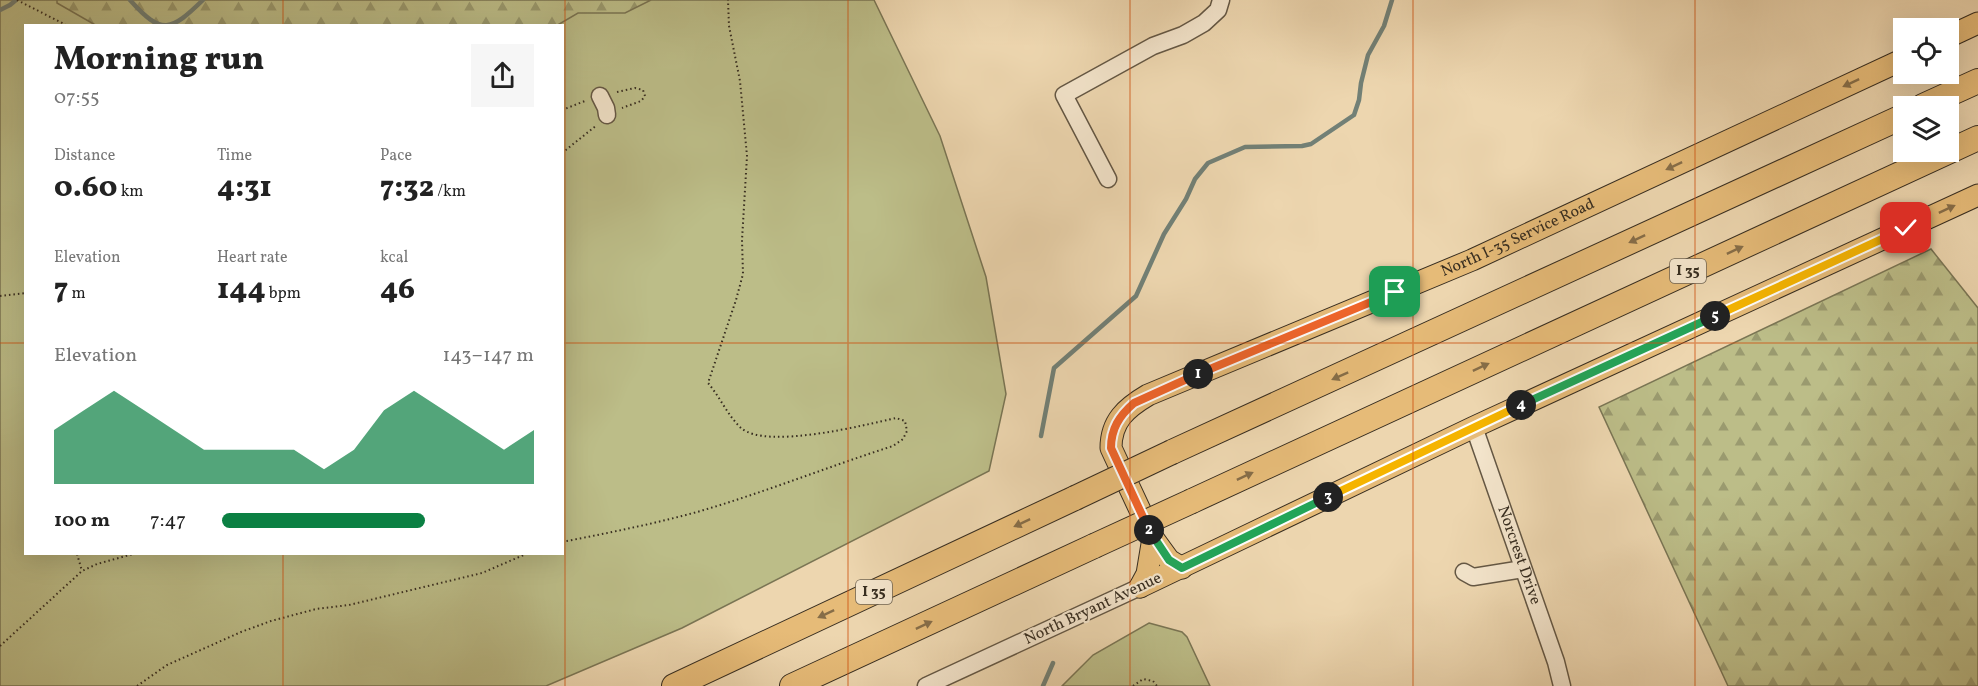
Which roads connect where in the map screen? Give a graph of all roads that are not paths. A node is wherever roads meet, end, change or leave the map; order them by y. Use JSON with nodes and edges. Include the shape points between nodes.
{"nodes":[{"id":1,"x":1221,"y":0,"type":"edge"},
{"id":2,"x":1978,"y":23,"type":"edge"},
{"id":3,"x":1959,"y":32,"type":"edge"},
{"id":4,"x":1893,"y":64,"type":"edge"},
{"id":5,"x":1978,"y":81,"type":"edge"},
{"id":6,"x":600,"y":96,"type":"dead end"},
{"id":7,"x":1945,"y":96,"type":"edge"},
{"id":8,"x":607,"y":115,"type":"dead end"},
{"id":9,"x":1893,"y":121,"type":"edge"},
{"id":10,"x":1978,"y":138,"type":"edge"},
{"id":11,"x":1108,"y":179,"type":"dead end"},
{"id":12,"x":1978,"y":195,"type":"edge"},
{"id":13,"x":1474,"y":427,"type":"junction"},
{"id":14,"x":1153,"y":538,"type":"junction"},
{"id":15,"x":1182,"y":568,"type":"junction"},
{"id":16,"x":1523,"y":569,"type":"junction"},
{"id":17,"x":1464,"y":572,"type":"dead end"},
{"id":18,"x":1140,"y":587,"type":"junction"},
{"id":19,"x":674,"y":686,"type":"edge"},
{"id":20,"x":792,"y":686,"type":"edge"},
{"id":21,"x":926,"y":686,"type":"edge"},
{"id":22,"x":1562,"y":686,"type":"edge"}],
"edges":[{"from":1,"to":11,"type":"street","via":[[1218,10],[1204,23],[1064,95]]},
{"from":2,"to":3,"type":"main road"},
{"from":4,"to":14,"type":"main road","name":"North I-35 Service Road","one_way":true,"via":[[1472,260],[1134,403],[1115,426],[1111,448]]},
{"from":5,"to":7,"type":"highway"},
{"from":6,"to":8,"type":"street"},
{"from":9,"to":19,"type":"highway","number":"I 35","one_way":true,"bridge":true},
{"from":20,"to":10,"type":"highway","number":"I 35","one_way":true,"bridge":true},
{"from":13,"to":12,"type":"main road","name":"North Bryant Avenue","one_way":true},
{"from":13,"to":15,"type":"main road","name":"North Bryant Avenue"},
{"from":13,"to":16,"type":"street","name":"Norcrest Drive"},
{"from":14,"to":15,"type":"main road","name":"North I-35 Service Road","via":[[1169,560]]},
{"from":14,"to":18,"type":"main road","via":[[1147,574]]},
{"from":15,"to":18,"type":"main road","name":"North Bryant Avenue"},
{"from":16,"to":17,"type":"street","via":[[1473,577]]},
{"from":16,"to":22,"type":"street","name":"Norcrest Drive"},
{"from":18,"to":21,"type":"street","name":"North Bryant Avenue"}]}
